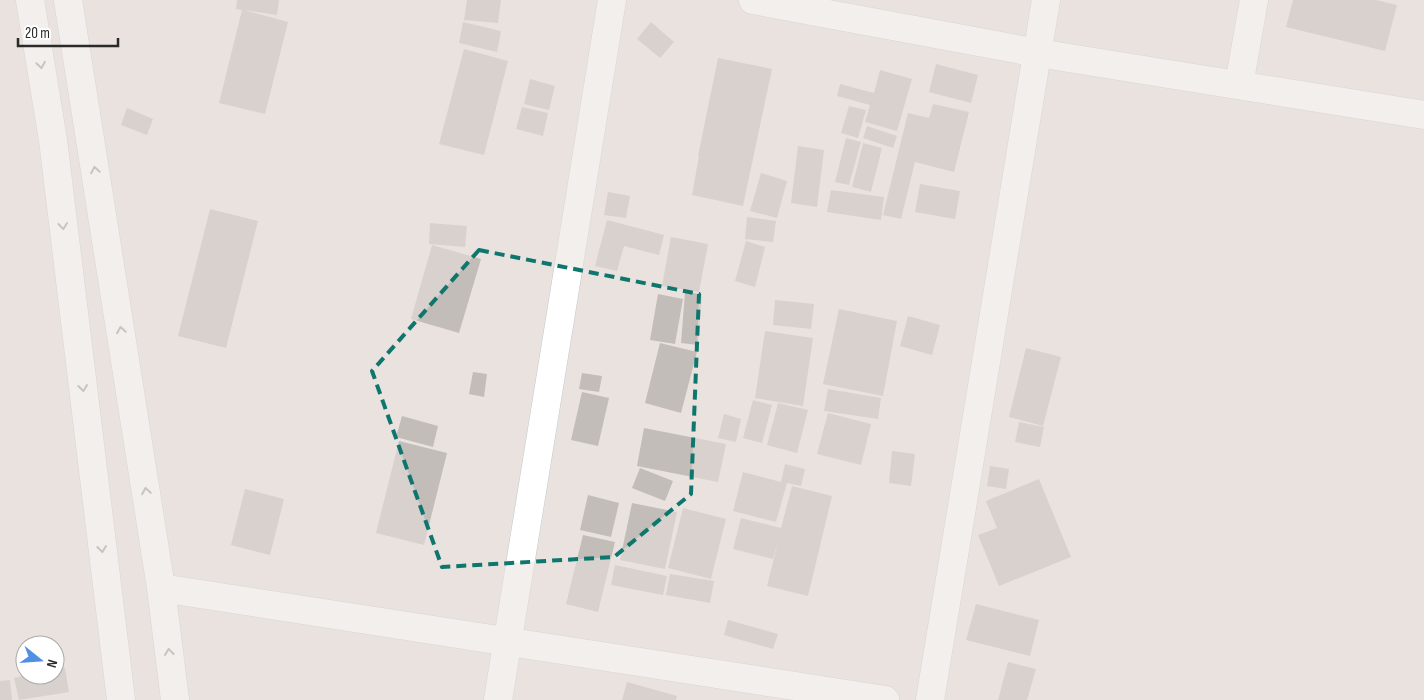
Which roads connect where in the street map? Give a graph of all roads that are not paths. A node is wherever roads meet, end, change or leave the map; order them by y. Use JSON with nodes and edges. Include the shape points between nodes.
{"nodes":[{"id":1,"x":30,"y":0,"type":"edge"},
{"id":2,"x":68,"y":0,"type":"edge"},
{"id":3,"x":612,"y":0,"type":"edge"},
{"id":4,"x":753,"y":0,"type":"edge"},
{"id":5,"x":1046,"y":0,"type":"edge"},
{"id":6,"x":1254,"y":0,"type":"edge"},
{"id":7,"x":1038,"y":53,"type":"junction"},
{"id":8,"x":1239,"y":85,"type":"junction"},
{"id":9,"x":1424,"y":115,"type":"edge"},
{"id":10,"x":161,"y":588,"type":"junction"},
{"id":11,"x":507,"y":642,"type":"junction"},
{"id":12,"x":122,"y":700,"type":"edge"},
{"id":13,"x":175,"y":700,"type":"edge"},
{"id":14,"x":498,"y":700,"type":"edge"},
{"id":15,"x":885,"y":700,"type":"edge"},
{"id":16,"x":930,"y":700,"type":"edge"}],
"edges":[{"from":1,"to":12,"type":"street","one_way":true,"via":[[53,140]]},
{"from":10,"to":2,"type":"street","one_way":true},
{"from":3,"to":11,"type":"street"},
{"from":4,"to":7,"type":"street"},
{"from":5,"to":7,"type":"street"},
{"from":6,"to":8,"type":"street"},
{"from":7,"to":8,"type":"street"},
{"from":7,"to":16,"type":"street"},
{"from":8,"to":9,"type":"street"},
{"from":10,"to":11,"type":"street"},
{"from":13,"to":10,"type":"street","one_way":true},
{"from":11,"to":14,"type":"street"},
{"from":11,"to":15,"type":"street"}]}
